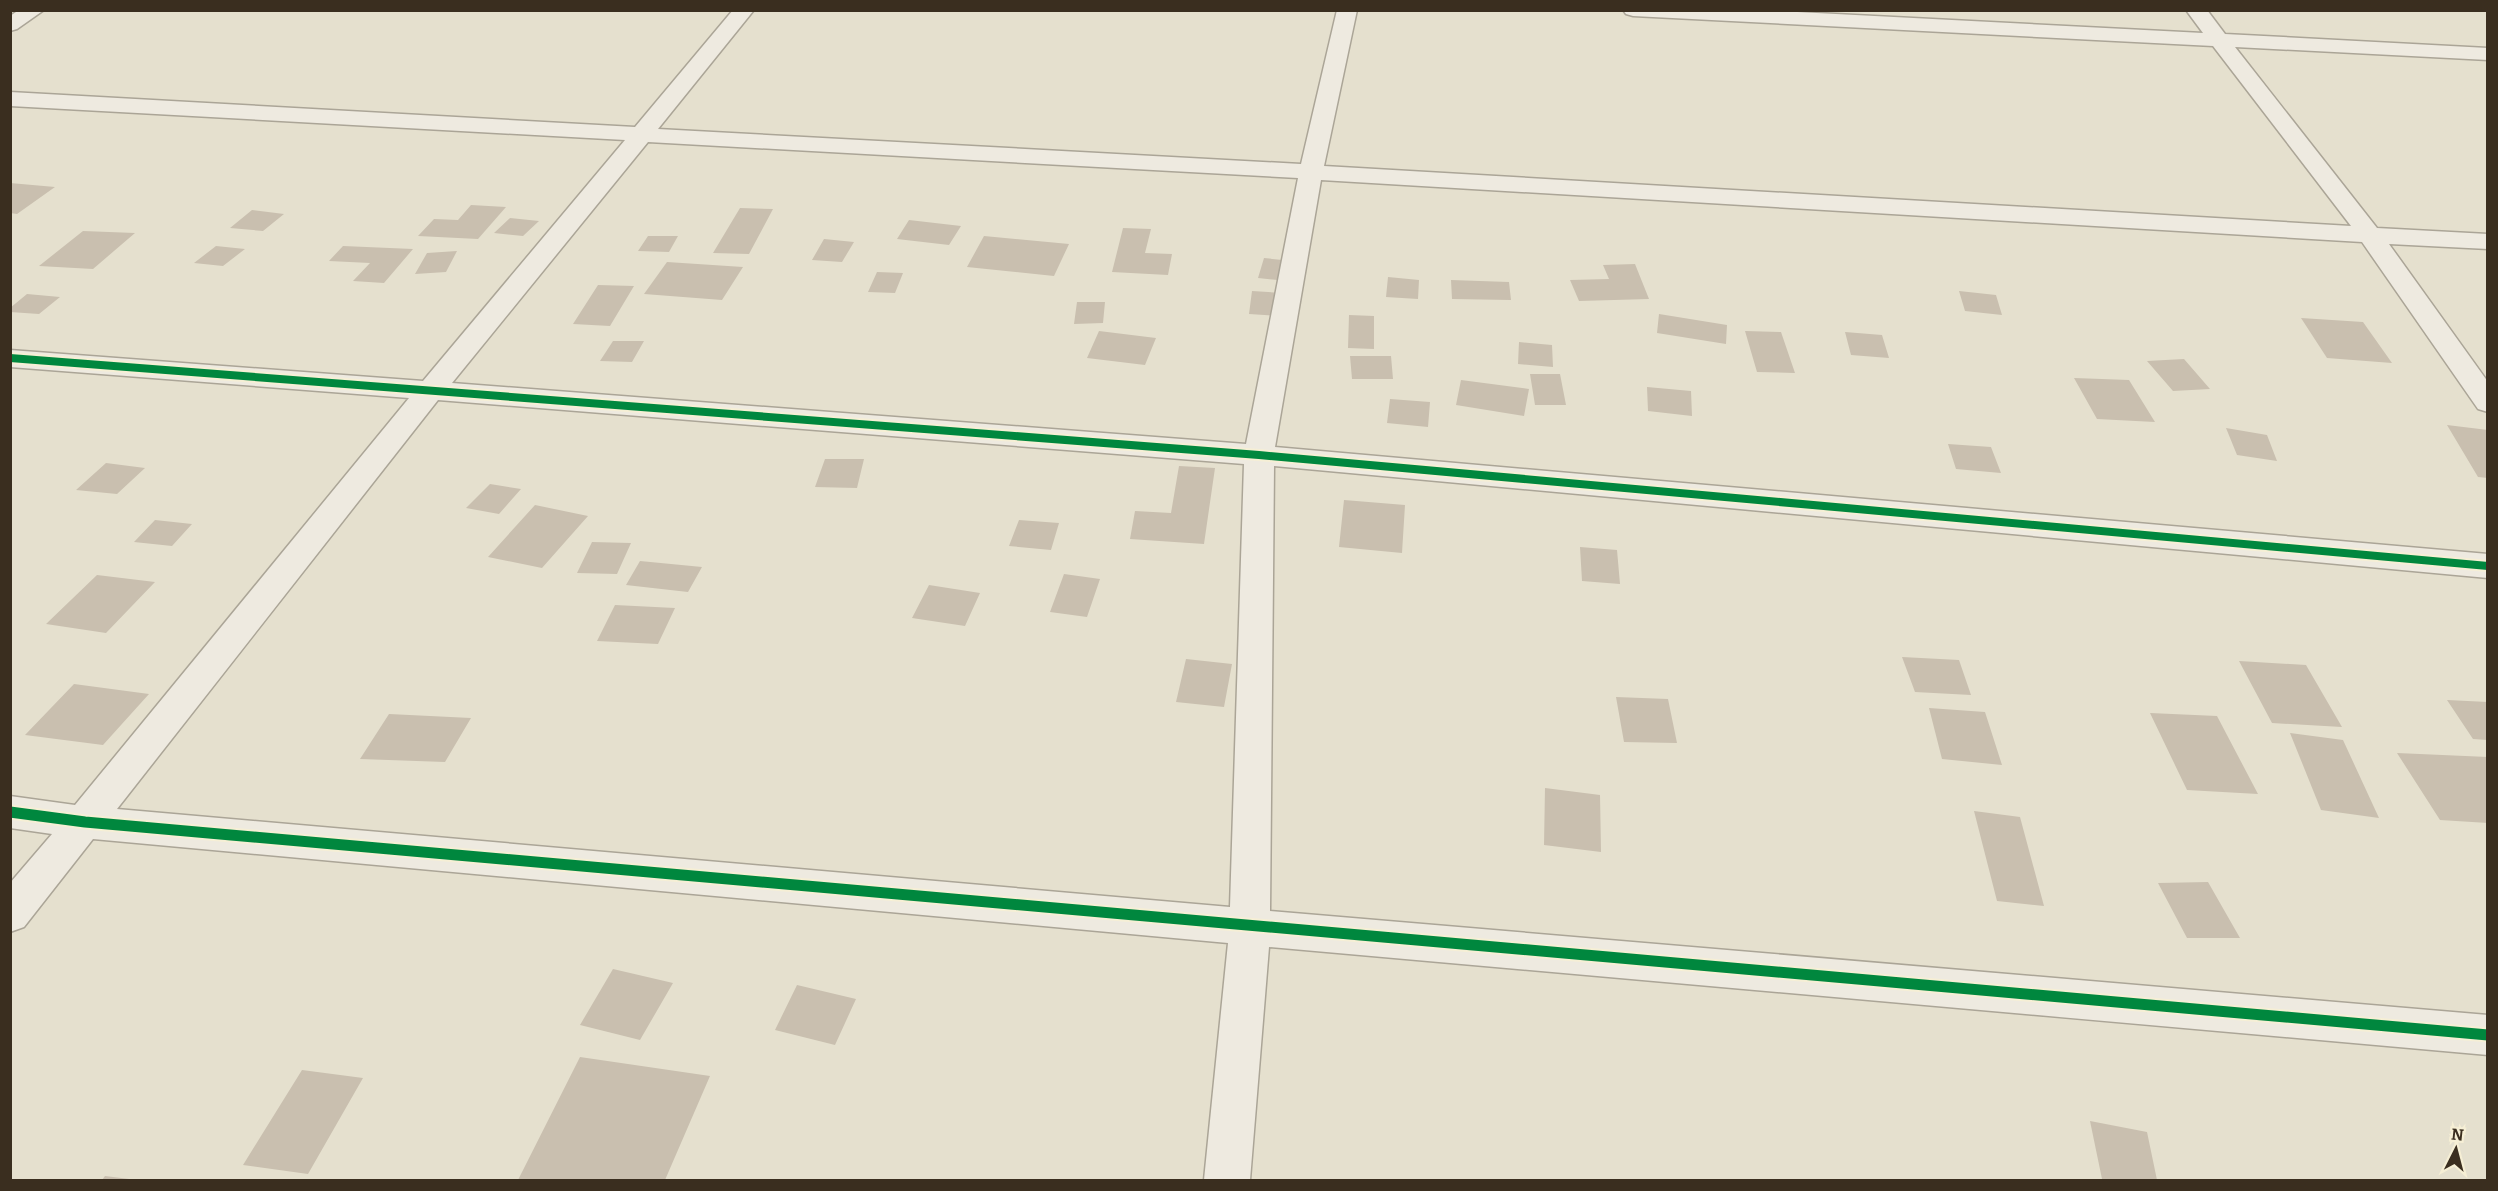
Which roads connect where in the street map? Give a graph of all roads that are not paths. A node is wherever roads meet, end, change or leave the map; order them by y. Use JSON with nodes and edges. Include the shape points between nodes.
{"nodes":[{"id":1,"x":34,"y":10,"type":"edge"},
{"id":2,"x":744,"y":10,"type":"edge"},
{"id":3,"x":1347,"y":10,"type":"edge"},
{"id":4,"x":1633,"y":10,"type":"edge"},
{"id":5,"x":2196,"y":10,"type":"edge"},
{"id":6,"x":10,"y":25,"type":"edge"},
{"id":7,"x":2219,"y":41,"type":"junction"},
{"id":8,"x":2487,"y":54,"type":"edge"},
{"id":9,"x":10,"y":99,"type":"edge"},
{"id":10,"x":644,"y":134,"type":"junction"},
{"id":11,"x":1311,"y":172,"type":"junction"},
{"id":12,"x":2370,"y":235,"type":"junction"},
{"id":13,"x":2487,"y":242,"type":"edge"},
{"id":14,"x":10,"y":358,"type":"edge"},
{"id":15,"x":432,"y":389,"type":"junction"},
{"id":16,"x":2487,"y":403,"type":"edge"},
{"id":17,"x":1258,"y":455,"type":"junction"},
{"id":18,"x":2487,"y":566,"type":"edge"},
{"id":19,"x":10,"y":812,"type":"edge"},
{"id":20,"x":85,"y":822,"type":"junction"},
{"id":21,"x":10,"y":914,"type":"edge"},
{"id":22,"x":1250,"y":927,"type":"junction"},
{"id":23,"x":2487,"y":1035,"type":"edge"},
{"id":24,"x":1227,"y":1180,"type":"edge"}],
"edges":[{"from":1,"to":6,"type":"street"},
{"from":2,"to":10,"type":"street"},
{"from":3,"to":11,"type":"street"},
{"from":4,"to":7,"type":"street"},
{"from":5,"to":7,"type":"street"},
{"from":7,"to":8,"type":"street"},
{"from":7,"to":12,"type":"street"},
{"from":9,"to":10,"type":"street"},
{"from":10,"to":11,"type":"street"},
{"from":10,"to":15,"type":"street"},
{"from":11,"to":12,"type":"street"},
{"from":11,"to":17,"type":"street"},
{"from":12,"to":13,"type":"street"},
{"from":12,"to":16,"type":"street"},
{"from":14,"to":15,"type":"street"},
{"from":15,"to":17,"type":"street"},
{"from":15,"to":20,"type":"street"},
{"from":17,"to":18,"type":"street"},
{"from":17,"to":22,"type":"street"},
{"from":19,"to":20,"type":"street"},
{"from":20,"to":21,"type":"street"},
{"from":20,"to":22,"type":"street"},
{"from":22,"to":23,"type":"street"},
{"from":22,"to":24,"type":"street"}]}
